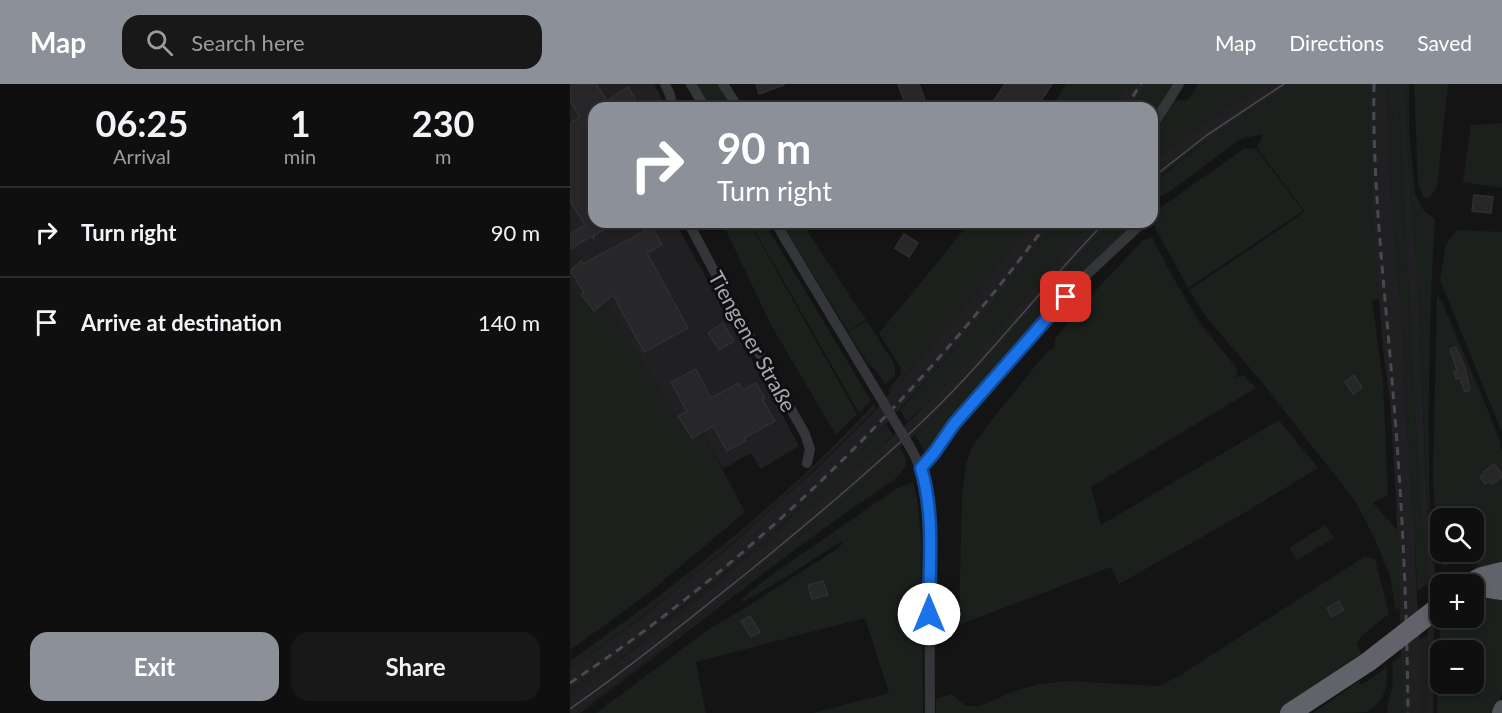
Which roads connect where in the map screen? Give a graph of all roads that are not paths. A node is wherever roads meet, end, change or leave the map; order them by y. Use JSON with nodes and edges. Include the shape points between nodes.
{"nodes":[{"id":1,"x":665,"y":84,"type":"edge"},
{"id":2,"x":691,"y":84,"type":"edge"},
{"id":3,"x":723,"y":84,"type":"edge"},
{"id":4,"x":1179,"y":84,"type":"edge"},
{"id":5,"x":672,"y":102,"type":"edge"},
{"id":6,"x":702,"y":102,"type":"edge"},
{"id":7,"x":734,"y":102,"type":"edge"},
{"id":8,"x":1158,"y":117,"type":"edge"},
{"id":9,"x":691,"y":228,"type":"edge"},
{"id":10,"x":779,"y":228,"type":"edge"},
{"id":11,"x":1137,"y":228,"type":"edge"},
{"id":12,"x":807,"y":463,"type":"dead end"},
{"id":13,"x":921,"y":468,"type":"junction"},
{"id":14,"x":1502,"y":572,"type":"edge"},
{"id":15,"x":1484,"y":576,"type":"edge"},
{"id":16,"x":1502,"y":582,"type":"edge"},
{"id":17,"x":1484,"y":587,"type":"edge"},
{"id":18,"x":1430,"y":615,"type":"edge"},
{"id":19,"x":1430,"y":622,"type":"edge"},
{"id":20,"x":1368,"y":666,"type":"junction"},
{"id":21,"x":1502,"y":708,"type":"edge"},
{"id":22,"x":930,"y":713,"type":"edge"},
{"id":23,"x":1290,"y":713,"type":"edge"},
{"id":24,"x":1304,"y":713,"type":"edge"},
{"id":25,"x":1500,"y":713,"type":"edge"}],
"edges":[{"from":1,"to":5,"type":"street"},
{"from":2,"to":6,"type":"street"},
{"from":3,"to":7,"type":"street"},
{"from":4,"to":8,"type":"street"},
{"from":9,"to":12,"type":"street","name":"Tiengener Straße","via":[[805,434],[810,449]]},
{"from":10,"to":13,"type":"street","bridge":true},
{"from":11,"to":13,"type":"street","via":[[1082,279],[954,424]]},
{"from":13,"to":22,"type":"street","via":[[929,508]]},
{"from":14,"to":15,"type":"highway"},
{"from":16,"to":17,"type":"highway"},
{"from":18,"to":20,"type":"highway","bridge":true},
{"from":19,"to":20,"type":"highway"},
{"from":20,"to":23,"type":"highway"},
{"from":20,"to":24,"type":"highway"},
{"from":21,"to":25,"type":"main road"}]}
